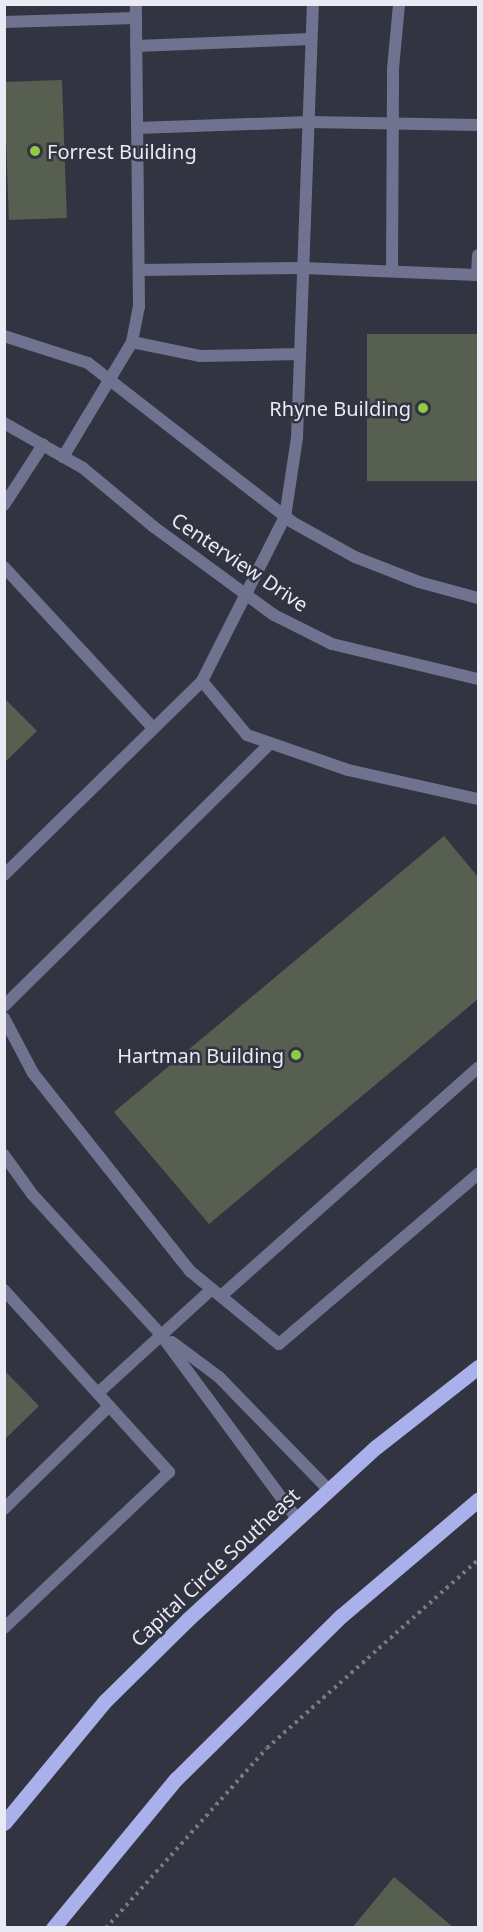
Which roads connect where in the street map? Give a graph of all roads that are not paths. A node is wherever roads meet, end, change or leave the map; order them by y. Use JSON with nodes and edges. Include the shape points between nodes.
{"nodes":[{"id":1,"x":135,"y":4,"type":"edge"},
{"id":2,"x":313,"y":4,"type":"edge"},
{"id":3,"x":399,"y":4,"type":"edge"},
{"id":4,"x":136,"y":18,"type":"junction"},
{"id":5,"x":4,"y":22,"type":"edge"},
{"id":6,"x":311,"y":39,"type":"junction"},
{"id":7,"x":136,"y":46,"type":"junction"},
{"id":8,"x":309,"y":122,"type":"junction"},
{"id":9,"x":478,"y":125,"type":"edge"},
{"id":10,"x":395,"y":126,"type":"junction"},
{"id":11,"x":137,"y":128,"type":"junction"},
{"id":12,"x":478,"y":255,"type":"edge"},
{"id":13,"x":303,"y":268,"type":"junction"},
{"id":14,"x":139,"y":270,"type":"junction"},
{"id":15,"x":392,"y":271,"type":"junction"},
{"id":16,"x":4,"y":336,"type":"edge"},
{"id":17,"x":132,"y":342,"type":"junction"},
{"id":18,"x":300,"y":354,"type":"junction"},
{"id":19,"x":109,"y":380,"type":"junction"},
{"id":20,"x":4,"y":423,"type":"edge"},
{"id":21,"x":42,"y":445,"type":"junction"},
{"id":22,"x":63,"y":457,"type":"junction"},
{"id":23,"x":4,"y":505,"type":"edge"},
{"id":24,"x":285,"y":517,"type":"junction"},
{"id":25,"x":4,"y":567,"type":"edge"},
{"id":26,"x":248,"y":596,"type":"junction"},
{"id":27,"x":478,"y":598,"type":"edge"},
{"id":28,"x":478,"y":679,"type":"edge"},
{"id":29,"x":202,"y":681,"type":"junction"},
{"id":30,"x":153,"y":728,"type":"junction"},
{"id":31,"x":270,"y":744,"type":"junction"},
{"id":32,"x":478,"y":799,"type":"edge"},
{"id":33,"x":4,"y":874,"type":"edge"},
{"id":34,"x":4,"y":1006,"type":"edge"},
{"id":35,"x":4,"y":1018,"type":"edge"},
{"id":36,"x":478,"y":1068,"type":"edge"},
{"id":37,"x":4,"y":1155,"type":"edge"},
{"id":38,"x":478,"y":1174,"type":"edge"},
{"id":39,"x":4,"y":1290,"type":"edge"},
{"id":40,"x":216,"y":1292,"type":"junction"},
{"id":41,"x":161,"y":1335,"type":"junction"},
{"id":42,"x":478,"y":1367,"type":"edge"},
{"id":43,"x":98,"y":1393,"type":"junction"},
{"id":44,"x":109,"y":1406,"type":"junction"},
{"id":45,"x":329,"y":1490,"type":"junction"},
{"id":46,"x":478,"y":1500,"type":"edge"},
{"id":47,"x":4,"y":1509,"type":"edge"},
{"id":48,"x":297,"y":1519,"type":"junction"},
{"id":49,"x":4,"y":1628,"type":"edge"},
{"id":50,"x":4,"y":1823,"type":"edge"},
{"id":51,"x":53,"y":1928,"type":"edge"}],
"edges":[{"from":1,"to":4,"type":"street"},
{"from":2,"to":6,"type":"street"},
{"from":3,"to":10,"type":"street","via":[[393,69]]},
{"from":4,"to":5,"type":"street"},
{"from":4,"to":7,"type":"street"},
{"from":6,"to":7,"type":"street"},
{"from":6,"to":8,"type":"street"},
{"from":7,"to":11,"type":"street"},
{"from":8,"to":10,"type":"street"},
{"from":8,"to":11,"type":"street"},
{"from":8,"to":13,"type":"street"},
{"from":9,"to":10,"type":"street"},
{"from":10,"to":15,"type":"street"},
{"from":11,"to":14,"type":"street"},
{"from":12,"to":15,"type":"street","via":[[477,275]]},
{"from":13,"to":14,"type":"street"},
{"from":13,"to":15,"type":"street"},
{"from":13,"to":18,"type":"street"},
{"from":14,"to":17,"type":"street","via":[[139,307]]},
{"from":16,"to":19,"type":"street","via":[[88,363]]},
{"from":17,"to":18,"type":"street","via":[[200,356]]},
{"from":17,"to":19,"type":"street"},
{"from":18,"to":24,"type":"street","via":[[297,438]]},
{"from":19,"to":22,"type":"street"},
{"from":19,"to":24,"type":"street"},
{"from":20,"to":21,"type":"street","name":"Centerview Drive"},
{"from":21,"to":22,"type":"street","name":"Centerview Drive"},
{"from":21,"to":23,"type":"street"},
{"from":22,"to":26,"type":"street","name":"Centerview Drive"},
{"from":24,"to":26,"type":"street"},
{"from":24,"to":27,"type":"street","via":[[355,557],[418,582]]},
{"from":25,"to":30,"type":"street"},
{"from":26,"to":28,"type":"street","name":"Centerview Drive","via":[[274,615],[332,644]]},
{"from":26,"to":29,"type":"street"},
{"from":29,"to":30,"type":"street"},
{"from":29,"to":31,"type":"street","via":[[247,735]]},
{"from":30,"to":33,"type":"street"},
{"from":31,"to":32,"type":"street","via":[[348,770]]},
{"from":31,"to":34,"type":"street"},
{"from":35,"to":40,"type":"street","via":[[33,1073],[190,1271]]},
{"from":36,"to":40,"type":"street"},
{"from":37,"to":41,"type":"street","via":[[32,1194]]},
{"from":38,"to":40,"type":"street","via":[[279,1344]]},
{"from":39,"to":43,"type":"street"},
{"from":40,"to":41,"type":"street"},
{"from":41,"to":43,"type":"street"},
{"from":41,"to":45,"type":"street","via":[[219,1377]]},
{"from":41,"to":48,"type":"street"},
{"from":42,"to":45,"type":"main road","name":"Capital Circle Southeast","via":[[376,1447]]},
{"from":43,"to":44,"type":"street"},
{"from":44,"to":47,"type":"street"},
{"from":44,"to":49,"type":"street","via":[[169,1472]]},
{"from":45,"to":48,"type":"main road","name":"Capital Circle Southeast"},
{"from":46,"to":51,"type":"main road","via":[[341,1616],[176,1779]]},
{"from":48,"to":50,"type":"main road","name":"Capital Circle Southeast","via":[[105,1701]]}]}
